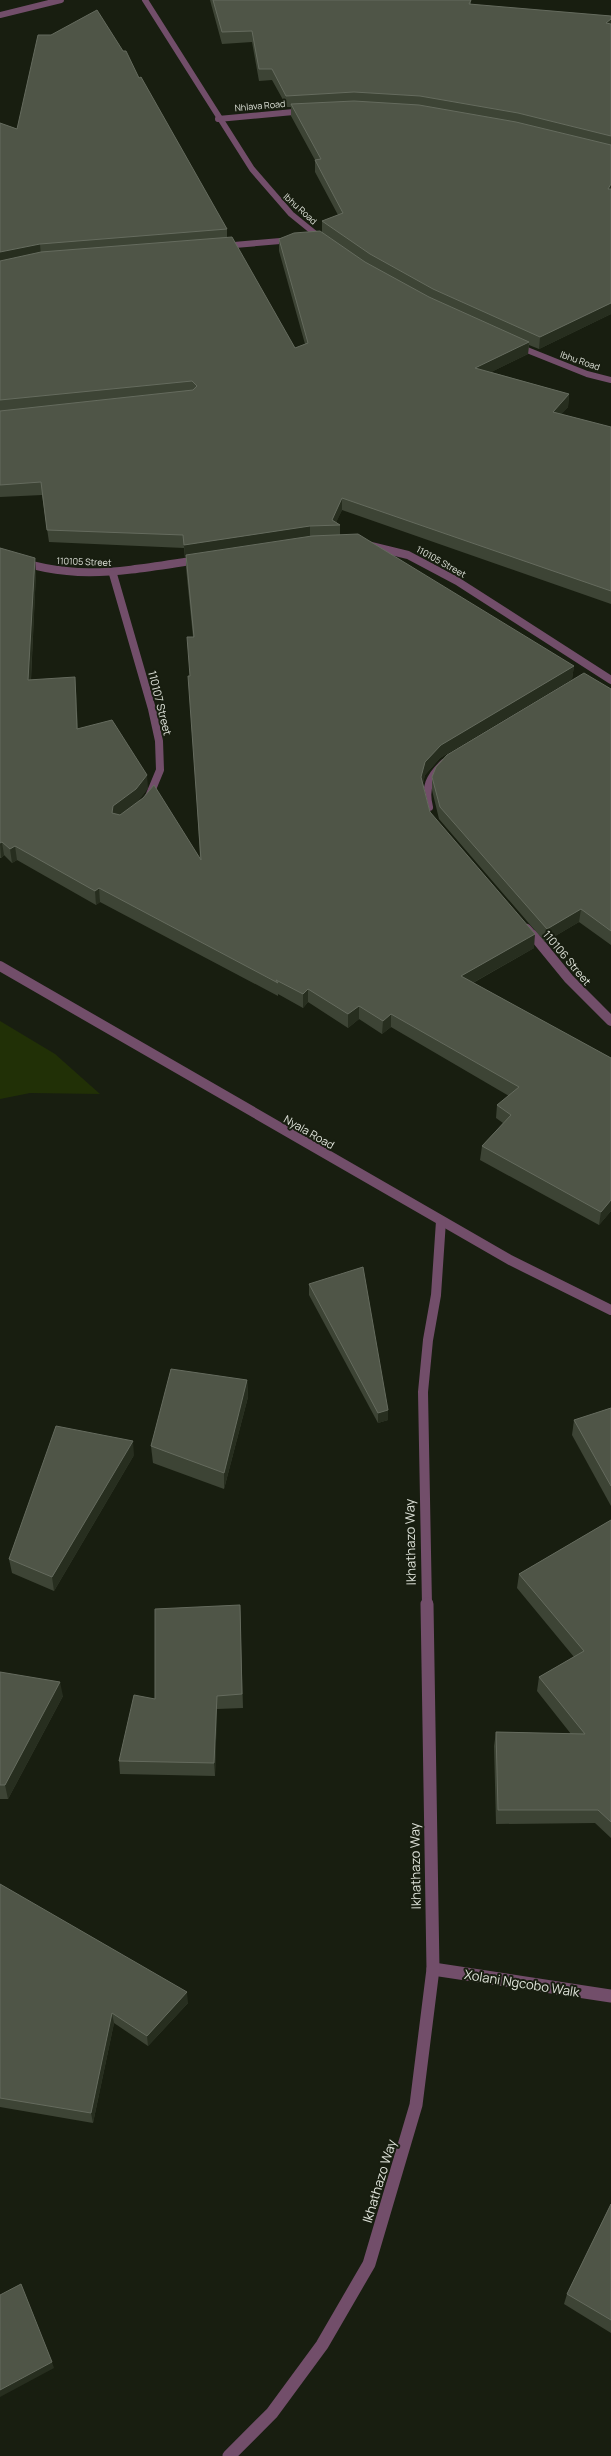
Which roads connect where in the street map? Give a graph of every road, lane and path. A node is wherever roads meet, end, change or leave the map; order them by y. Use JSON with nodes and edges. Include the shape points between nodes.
{"nodes":[{"id":1,"x":61,"y":0,"type":"edge"},
{"id":2,"x":145,"y":0,"type":"edge"},
{"id":3,"x":1,"y":14,"type":"edge"},
{"id":4,"x":308,"y":111,"type":"edge"},
{"id":5,"x":218,"y":119,"type":"junction"},
{"id":6,"x":320,"y":238,"type":"junction"},
{"id":7,"x":313,"y":239,"type":"edge"},
{"id":8,"x":297,"y":240,"type":"edge"},
{"id":9,"x":333,"y":246,"type":"edge"},
{"id":10,"x":212,"y":247,"type":"edge"},
{"id":11,"x":512,"y":343,"type":"edge"},
{"id":12,"x":611,"y":380,"type":"edge"},
{"id":13,"x":356,"y":542,"type":"edge"},
{"id":14,"x":0,"y":555,"type":"edge"},
{"id":15,"x":205,"y":559,"type":"edge"},
{"id":16,"x":113,"y":574,"type":"junction"},
{"id":17,"x":611,"y":680,"type":"edge"},
{"id":18,"x":450,"y":759,"type":"edge"},
{"id":19,"x":141,"y":807,"type":"edge"},
{"id":20,"x":431,"y":815,"type":"edge"},
{"id":21,"x":520,"y":919,"type":"edge"},
{"id":22,"x":0,"y":966,"type":"edge"},
{"id":23,"x":611,"y":1021,"type":"edge"},
{"id":24,"x":441,"y":1221,"type":"junction"},
{"id":25,"x":611,"y":1310,"type":"edge"},
{"id":26,"x":433,"y":1969,"type":"junction"},
{"id":27,"x":611,"y":1996,"type":"edge"},
{"id":28,"x":229,"y":2456,"type":"edge"}],
"edges":[{"from":1,"to":3,"type":"street"},
{"from":2,"to":5,"type":"street","name":"Ibhu Road"},
{"from":4,"to":5,"type":"street","name":"Nhlava Road"},
{"from":5,"to":6,"type":"street","name":"Ibhu Road","via":[[235,149],[258,180],[284,208]]},
{"from":6,"to":7,"type":"street"},
{"from":6,"to":9,"type":"street","name":"Ibhu Road"},
{"from":8,"to":10,"type":"street"},
{"from":11,"to":12,"type":"street","name":"Ibhu Road","via":[[580,371]]},
{"from":13,"to":17,"type":"street","name":"110105 Street","via":[[408,555],[443,574],[594,673]]},
{"from":14,"to":16,"type":"street","name":"110105 Street","via":[[55,572]]},
{"from":15,"to":16,"type":"street","name":"110105 Street"},
{"from":16,"to":19,"type":"street","name":"110107 Street","via":[[159,741],[160,770],[155,786]]},
{"from":18,"to":20,"type":"street","via":[[433,773],[426,784],[426,801]]},
{"from":21,"to":23,"type":"street","name":"110106 Street","via":[[569,979]]},
{"from":22,"to":24,"type":"street","name":"Nyala Road"},
{"from":24,"to":25,"type":"street","name":"Nyala Road","via":[[510,1260]]},
{"from":24,"to":26,"type":"street","name":"Ikhathazo Way","via":[[436,1295],[423,1392]]},
{"from":26,"to":27,"type":"street","name":"Xolani Ngcobo Walk"},
{"from":26,"to":28,"type":"street","name":"Ikhathazo Way","via":[[416,2105],[369,2264],[322,2345],[272,2413]]}]}
